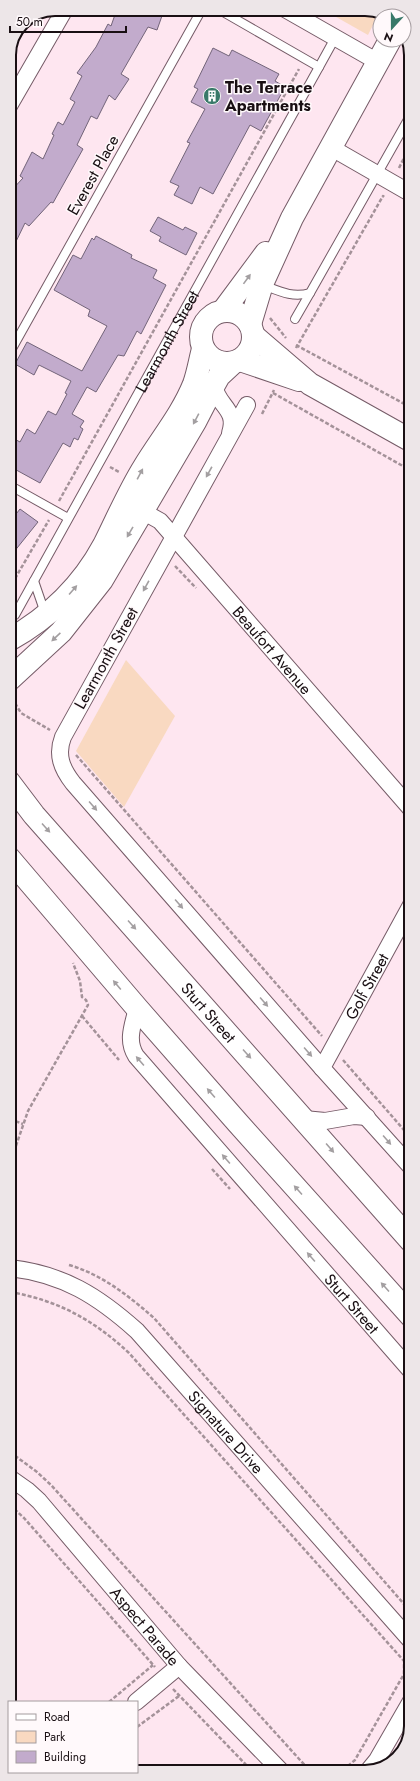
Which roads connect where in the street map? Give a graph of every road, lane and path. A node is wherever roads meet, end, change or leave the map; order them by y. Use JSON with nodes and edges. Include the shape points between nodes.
{"nodes":[{"id":1,"x":61,"y":16,"type":"edge"},
{"id":2,"x":198,"y":16,"type":"edge"},
{"id":3,"x":230,"y":16,"type":"edge"},
{"id":4,"x":297,"y":16,"type":"edge"},
{"id":5,"x":336,"y":38,"type":"junction"},
{"id":6,"x":386,"y":48,"type":"edge"},
{"id":7,"x":304,"y":59,"type":"junction"},
{"id":8,"x":378,"y":62,"type":"junction"},
{"id":9,"x":319,"y":67,"type":"junction"},
{"id":10,"x":16,"y":94,"type":"edge"},
{"id":11,"x":404,"y":127,"type":"edge"},
{"id":12,"x":330,"y":147,"type":"junction"},
{"id":13,"x":404,"y":158,"type":"edge"},
{"id":14,"x":398,"y":169,"type":"dead end"},
{"id":15,"x":377,"y":175,"type":"junction"},
{"id":16,"x":404,"y":190,"type":"edge"},
{"id":17,"x":383,"y":196,"type":"dead end"},
{"id":18,"x":292,"y":218,"type":"junction"},
{"id":19,"x":262,"y":284,"type":"junction"},
{"id":20,"x":310,"y":293,"type":"junction"},
{"id":21,"x":223,"y":311,"type":"junction"},
{"id":22,"x":295,"y":319,"type":"dead end"},
{"id":23,"x":257,"y":325,"type":"junction"},
{"id":24,"x":288,"y":340,"type":"dead end"},
{"id":25,"x":16,"y":341,"type":"edge"},
{"id":26,"x":293,"y":343,"type":"dead end"},
{"id":27,"x":297,"y":346,"type":"junction"},
{"id":28,"x":203,"y":349,"type":"junction"},
{"id":29,"x":237,"y":362,"type":"junction"},
{"id":30,"x":310,"y":384,"type":"junction"},
{"id":31,"x":214,"y":385,"type":"junction"},
{"id":32,"x":273,"y":394,"type":"dead end"},
{"id":33,"x":404,"y":404,"type":"edge"},
{"id":34,"x":247,"y":405,"type":"dead end"},
{"id":35,"x":404,"y":437,"type":"edge"},
{"id":36,"x":228,"y":438,"type":"junction"},
{"id":37,"x":404,"y":467,"type":"edge"},
{"id":38,"x":16,"y":489,"type":"edge"},
{"id":39,"x":134,"y":507,"type":"junction"},
{"id":40,"x":54,"y":510,"type":"junction"},
{"id":41,"x":68,"y":518,"type":"junction"},
{"id":42,"x":174,"y":536,"type":"junction"},
{"id":43,"x":16,"y":577,"type":"edge"},
{"id":44,"x":34,"y":581,"type":"junction"},
{"id":45,"x":16,"y":613,"type":"edge"},
{"id":46,"x":46,"y":616,"type":"junction"},
{"id":47,"x":16,"y":636,"type":"edge"},
{"id":48,"x":16,"y":674,"type":"edge"},
{"id":49,"x":16,"y":705,"type":"edge"},
{"id":50,"x":63,"y":737,"type":"junction"},
{"id":51,"x":67,"y":753,"type":"junction"},
{"id":52,"x":16,"y":791,"type":"edge"},
{"id":53,"x":404,"y":802,"type":"edge"},
{"id":54,"x":16,"y":866,"type":"edge"},
{"id":55,"x":404,"y":918,"type":"edge"},
{"id":56,"x":71,"y":960,"type":"dead end"},
{"id":57,"x":137,"y":1008,"type":"junction"},
{"id":58,"x":333,"y":1048,"type":"junction"},
{"id":59,"x":322,"y":1068,"type":"junction"},
{"id":60,"x":367,"y":1117,"type":"junction"},
{"id":61,"x":304,"y":1119,"type":"junction"},
{"id":62,"x":16,"y":1121,"type":"edge"},
{"id":63,"x":23,"y":1124,"type":"junction"},
{"id":64,"x":404,"y":1130,"type":"edge"},
{"id":65,"x":16,"y":1145,"type":"edge"},
{"id":66,"x":404,"y":1159,"type":"edge"},
{"id":67,"x":404,"y":1233,"type":"edge"},
{"id":68,"x":16,"y":1269,"type":"edge"},
{"id":69,"x":16,"y":1293,"type":"edge"},
{"id":70,"x":404,"y":1308,"type":"edge"},
{"id":71,"x":404,"y":1362,"type":"edge"},
{"id":72,"x":16,"y":1457,"type":"edge"},
{"id":73,"x":16,"y":1482,"type":"edge"},
{"id":74,"x":16,"y":1511,"type":"edge"},
{"id":75,"x":404,"y":1633,"type":"edge"},
{"id":76,"x":404,"y":1662,"type":"edge"},
{"id":77,"x":404,"y":1662,"type":"edge"},
{"id":78,"x":153,"y":1665,"type":"junction"},
{"id":79,"x":179,"y":1666,"type":"junction"},
{"id":80,"x":404,"y":1674,"type":"edge"},
{"id":81,"x":404,"y":1674,"type":"edge"},
{"id":82,"x":164,"y":1678,"type":"junction"},
{"id":83,"x":179,"y":1696,"type":"junction"},
{"id":84,"x":109,"y":1701,"type":"edge"},
{"id":85,"x":137,"y":1701,"type":"edge"},
{"id":86,"x":404,"y":1712,"type":"edge"},
{"id":87,"x":138,"y":1726,"type":"edge"},
{"id":88,"x":374,"y":1764,"type":"edge"},
{"id":89,"x":246,"y":1765,"type":"edge"},
{"id":90,"x":275,"y":1765,"type":"edge"},
{"id":91,"x":305,"y":1765,"type":"edge"},
{"id":92,"x":349,"y":1765,"type":"edge"}],
"edges":[{"from":1,"to":10,"type":"street"},
{"from":2,"to":25,"type":"lane","name":"Everest Place"},
{"from":3,"to":7,"type":"lane"},
{"from":4,"to":5,"type":"street"},
{"from":5,"to":8,"type":"street"},
{"from":5,"to":9,"type":"lane","name":"Learmonth Street"},
{"from":6,"to":8,"type":"street"},
{"from":7,"to":9,"type":"lane"},
{"from":7,"to":40,"type":"path"},
{"from":8,"to":12,"type":"street"},
{"from":9,"to":41,"type":"lane","name":"Learmonth Street"},
{"from":11,"to":15,"type":"lane"},
{"from":12,"to":15,"type":"street"},
{"from":12,"to":18,"type":"street"},
{"from":13,"to":14,"type":"path"},
{"from":15,"to":16,"type":"street"},
{"from":15,"to":20,"type":"lane"},
{"from":17,"to":27,"type":"path"},
{"from":18,"to":19,"type":"street"},
{"from":21,"to":18,"type":"street","one_way":true},
{"from":19,"to":20,"type":"lane","via":[[290,295]]},
{"from":19,"to":23,"type":"street"},
{"from":20,"to":22,"type":"lane"},
{"from":21,"to":23,"type":"street","via":[[239,313]]},
{"from":21,"to":28,"type":"street","via":[[209,318],[204,325],[201,332]]},
{"from":23,"to":24,"type":"path","via":[[283,334]]},
{"from":23,"to":29,"type":"street","via":[[251,350]]},
{"from":23,"to":30,"type":"street"},
{"from":26,"to":27,"type":"path"},
{"from":27,"to":33,"type":"path"},
{"from":28,"to":29,"type":"street","via":[[213,359],[226,364]]},
{"from":39,"to":28,"type":"street","one_way":true,"via":[[144,466],[173,424],[194,384]]},
{"from":29,"to":30,"type":"street"},
{"from":29,"to":31,"type":"street","via":[[219,376]]},
{"from":30,"to":35,"type":"street"},
{"from":31,"to":36,"type":"street","name":"Learmonth Street","via":[[216,394],[232,416]]},
{"from":31,"to":39,"type":"street","one_way":true,"via":[[195,422]]},
{"from":32,"to":37,"type":"path"},
{"from":34,"to":36,"type":"street","name":"Learmonth Street"},
{"from":36,"to":42,"type":"street","name":"Learmonth Street","one_way":true},
{"from":38,"to":40,"type":"lane"},
{"from":39,"to":42,"type":"street","name":"Beaufort Avenue","via":[[160,521]]},
{"from":46,"to":39,"type":"street","one_way":true,"via":[[88,572],[103,546]]},
{"from":39,"to":48,"type":"street","one_way":true,"via":[[102,580],[72,620]]},
{"from":40,"to":41,"type":"lane"},
{"from":40,"to":43,"type":"path"},
{"from":41,"to":44,"type":"lane","name":"Learmonth Street"},
{"from":42,"to":50,"type":"street","name":"Learmonth Street","one_way":true},
{"from":42,"to":53,"type":"street","name":"Beaufort Avenue"},
{"from":44,"to":45,"type":"lane","name":"Learmonth Street"},
{"from":44,"to":46,"type":"lane"},
{"from":46,"to":47,"type":"street"},
{"from":49,"to":50,"type":"path","via":[[21,713]]},
{"from":50,"to":51,"type":"street","name":"Learmonth Street"},
{"from":51,"to":58,"type":"path"},
{"from":51,"to":59,"type":"street","one_way":true,"via":[[63,768],[71,779]]},
{"from":52,"to":61,"type":"street","name":"Sturt Street","one_way":true,"via":[[34,815]]},
{"from":57,"to":54,"type":"street","one_way":true},
{"from":55,"to":58,"type":"street","name":"Golf Street"},
{"from":56,"to":63,"type":"path","via":[[80,981],[82,997],[88,1005]]},
{"from":70,"to":57,"type":"street","one_way":true},
{"from":71,"to":57,"type":"street","name":"Sturt Street","one_way":true,"via":[[136,1056],[130,1038]]},
{"from":58,"to":59,"type":"street","name":"Golf Street"},
{"from":58,"to":64,"type":"path"},
{"from":59,"to":60,"type":"street"},
{"from":60,"to":61,"type":"street","via":[[354,1116],[325,1121]]},
{"from":60,"to":66,"type":"street","one_way":true},
{"from":61,"to":67,"type":"street","name":"Sturt Street","one_way":true},
{"from":62,"to":63,"type":"path"},
{"from":63,"to":65,"type":"path"},
{"from":68,"to":75,"type":"street","name":"Signature Drive","via":[[34,1271],[78,1288],[112,1308],[137,1330]]},
{"from":69,"to":77,"type":"path","via":[[67,1309],[96,1325],[124,1348]]},
{"from":72,"to":91,"type":"path","via":[[51,1485]]},
{"from":73,"to":79,"type":"street","name":"Aspect Parade","via":[[40,1501]]},
{"from":74,"to":78,"type":"path"},
{"from":76,"to":81,"type":"path"},
{"from":78,"to":82,"type":"path"},
{"from":78,"to":84,"type":"path"},
{"from":79,"to":82,"type":"street"},
{"from":79,"to":90,"type":"street","name":"Aspect Parade"},
{"from":80,"to":92,"type":"path","via":[[354,1760]]},
{"from":82,"to":83,"type":"path"},
{"from":82,"to":85,"type":"street"},
{"from":83,"to":87,"type":"path"},
{"from":83,"to":89,"type":"path"},
{"from":86,"to":88,"type":"street"}]}
